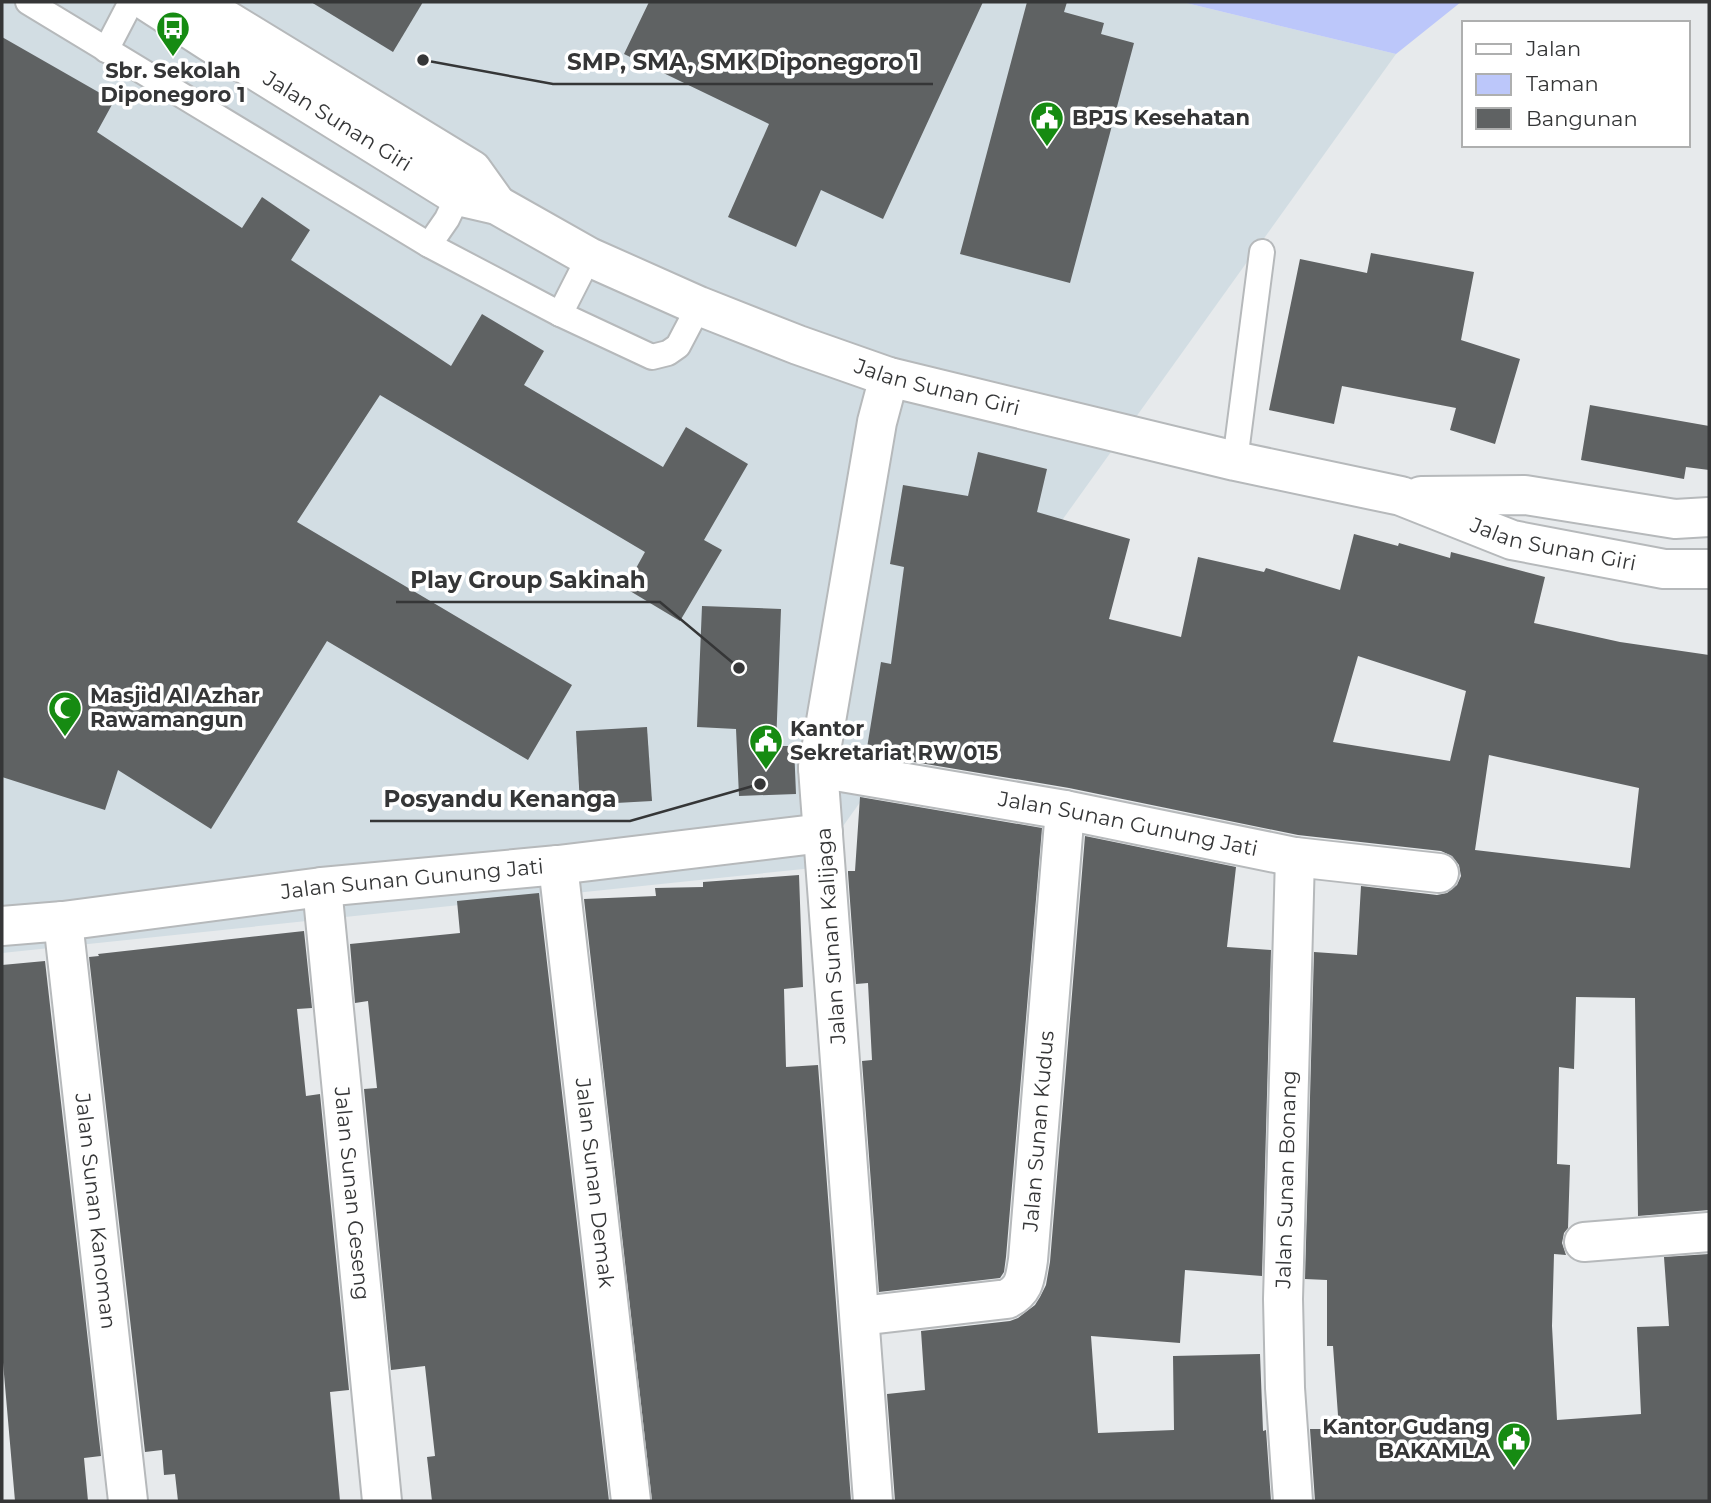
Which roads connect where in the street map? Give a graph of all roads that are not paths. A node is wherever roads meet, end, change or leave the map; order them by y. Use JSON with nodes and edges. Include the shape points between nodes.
{"nodes":[{"id":1,"x":28,"y":2,"type":"edge"},
{"id":2,"x":131,"y":2,"type":"edge"},
{"id":3,"x":148,"y":2,"type":"edge"},
{"id":4,"x":216,"y":16,"type":"edge"},
{"id":5,"x":106,"y":50,"type":"junction"},
{"id":6,"x":458,"y":196,"type":"junction"},
{"id":7,"x":498,"y":205,"type":"junction"},
{"id":8,"x":429,"y":245,"type":"junction"},
{"id":9,"x":1262,"y":251,"type":"dead end"},
{"id":10,"x":589,"y":257,"type":"junction"},
{"id":11,"x":699,"y":306,"type":"junction"},
{"id":12,"x":559,"y":314,"type":"junction"},
{"id":13,"x":889,"y":377,"type":"junction"},
{"id":14,"x":1235,"y":461,"type":"junction"},
{"id":15,"x":1401,"y":496,"type":"junction"},
{"id":16,"x":1709,"y":517,"type":"edge"},
{"id":17,"x":1709,"y":569,"type":"edge"},
{"id":18,"x":818,"y":768,"type":"junction"},
{"id":19,"x":1065,"y":810,"type":"junction"},
{"id":20,"x":823,"y":833,"type":"junction"},
{"id":21,"x":1295,"y":857,"type":"junction"},
{"id":22,"x":558,"y":865,"type":"junction"},
{"id":23,"x":1439,"y":873,"type":"dead end"},
{"id":24,"x":322,"y":887,"type":"junction"},
{"id":25,"x":62,"y":921,"type":"junction"},
{"id":26,"x":2,"y":926,"type":"edge"},
{"id":27,"x":1709,"y":1232,"type":"edge"},
{"id":28,"x":1584,"y":1242,"type":"dead end"},
{"id":29,"x":860,"y":1316,"type":"junction"},
{"id":30,"x":128,"y":1501,"type":"edge"},
{"id":31,"x":382,"y":1501,"type":"edge"},
{"id":32,"x":631,"y":1501,"type":"edge"},
{"id":33,"x":873,"y":1501,"type":"edge"},
{"id":34,"x":1293,"y":1501,"type":"edge"}],
"edges":[{"from":1,"to":5,"type":"lane"},
{"from":2,"to":5,"type":"lane"},
{"from":3,"to":4,"type":"street","name":"Jalan Sunan Giri"},
{"from":4,"to":6,"type":"street","name":"Jalan Sunan Giri"},
{"from":4,"to":7,"type":"street","name":"Jalan Sunan Giri","via":[[472,170]]},
{"from":5,"to":8,"type":"lane"},
{"from":6,"to":7,"type":"street","name":"Jalan Sunan Giri"},
{"from":6,"to":8,"type":"lane"},
{"from":7,"to":10,"type":"street","name":"Jalan Sunan Giri"},
{"from":8,"to":12,"type":"lane"},
{"from":9,"to":14,"type":"lane"},
{"from":10,"to":11,"type":"street","name":"Jalan Sunan Giri"},
{"from":10,"to":12,"type":"lane"},
{"from":11,"to":12,"type":"lane","via":[[678,346],[652,357]]},
{"from":11,"to":13,"type":"street","name":"Jalan Sunan Giri"},
{"from":13,"to":14,"type":"street","name":"Jalan Sunan Giri"},
{"from":13,"to":18,"type":"street","name":"Jalan Sunan Kalijaga","via":[[877,422]]},
{"from":14,"to":15,"type":"street","name":"Jalan Sunan Giri"},
{"from":15,"to":16,"type":"street","name":"Jalan Sunan Giri","via":[[1525,495],[1675,519]]},
{"from":15,"to":17,"type":"street","name":"Jalan Sunan Giri","via":[[1512,540],[1664,569]]},
{"from":18,"to":19,"type":"street","name":"Jalan Sunan Gunung Jati"},
{"from":18,"to":20,"type":"street","name":"Jalan Sunan Kalijaga"},
{"from":19,"to":21,"type":"street","name":"Jalan Sunan Gunung Jati"},
{"from":19,"to":29,"type":"street","name":"Jalan Sunan Kudus","via":[[1024,1283],[1007,1299]]},
{"from":20,"to":22,"type":"street","name":"Jalan Sunan Gunung Jati"},
{"from":20,"to":29,"type":"street","name":"Jalan Sunan Kalijaga"},
{"from":21,"to":23,"type":"street","name":"Jalan Sunan Gunung Jati"},
{"from":21,"to":34,"type":"street","name":"Jalan Sunan Bonang","via":[[1283,1299]]},
{"from":22,"to":24,"type":"street","name":"Jalan Sunan Gunung Jati"},
{"from":22,"to":32,"type":"street","name":"Jalan Sunan Demak"},
{"from":24,"to":25,"type":"street","name":"Jalan Sunan Gunung Jati"},
{"from":24,"to":31,"type":"street","name":"Jalan Sunan Geseng"},
{"from":25,"to":26,"type":"street","name":"Jalan Sunan Gunung Jati"},
{"from":25,"to":30,"type":"street","name":"Jalan Sunan Kanoman"},
{"from":27,"to":28,"type":"street"},
{"from":29,"to":33,"type":"street","name":"Jalan Sunan Kalijaga"}]}
